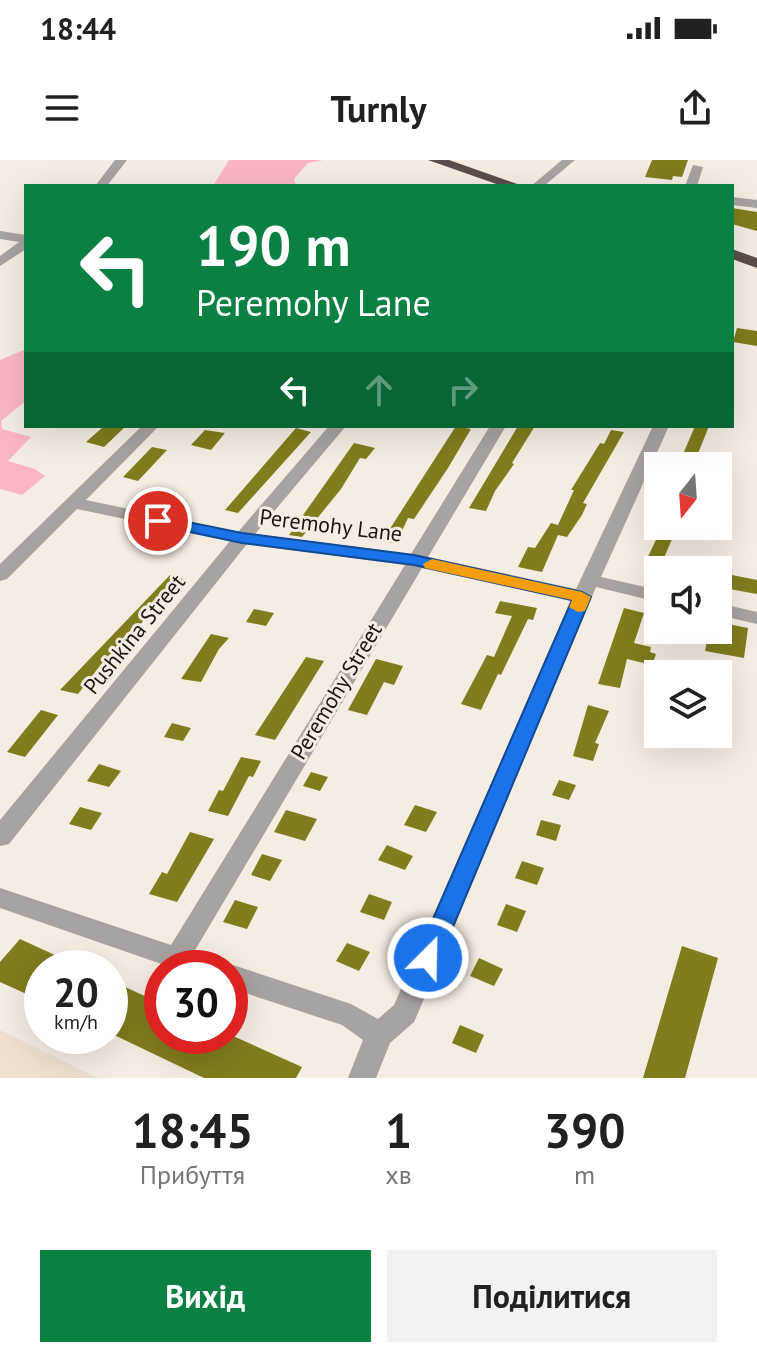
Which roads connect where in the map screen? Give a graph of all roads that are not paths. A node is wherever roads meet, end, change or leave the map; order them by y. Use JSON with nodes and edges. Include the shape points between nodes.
{"nodes":[{"id":1,"x":121,"y":160,"type":"edge"},
{"id":2,"x":435,"y":160,"type":"edge"},
{"id":3,"x":569,"y":160,"type":"edge"},
{"id":4,"x":697,"y":167,"type":"dead end"},
{"id":5,"x":103,"y":184,"type":"edge"},
{"id":6,"x":510,"y":184,"type":"edge"},
{"id":7,"x":539,"y":184,"type":"edge"},
{"id":8,"x":692,"y":184,"type":"edge"},
{"id":9,"x":734,"y":201,"type":"edge"},
{"id":10,"x":757,"y":204,"type":"edge"},
{"id":11,"x":0,"y":235,"type":"edge"},
{"id":12,"x":24,"y":241,"type":"edge"},
{"id":13,"x":24,"y":243,"type":"edge"},
{"id":14,"x":734,"y":255,"type":"edge"},
{"id":15,"x":0,"y":262,"type":"edge"},
{"id":16,"x":757,"y":263,"type":"edge"},
{"id":17,"x":149,"y":428,"type":"edge"},
{"id":18,"x":336,"y":428,"type":"edge"},
{"id":19,"x":497,"y":428,"type":"edge"},
{"id":20,"x":660,"y":428,"type":"edge"},
{"id":21,"x":73,"y":503,"type":"junction"},
{"id":22,"x":242,"y":538,"type":"junction"},
{"id":23,"x":414,"y":560,"type":"junction"},
{"id":24,"x":0,"y":575,"type":"edge"},
{"id":25,"x":586,"y":589,"type":"junction"},
{"id":26,"x":644,"y":595,"type":"edge"},
{"id":27,"x":732,"y":612,"type":"edge"},
{"id":28,"x":757,"y":618,"type":"edge"},
{"id":29,"x":0,"y":837,"type":"edge"},
{"id":30,"x":0,"y":898,"type":"edge"},
{"id":31,"x":153,"y":950,"type":"edge"},
{"id":32,"x":182,"y":950,"type":"edge"},
{"id":33,"x":248,"y":982,"type":"edge"},
{"id":34,"x":379,"y":1035,"type":"junction"},
{"id":35,"x":362,"y":1078,"type":"edge"}],
"edges":[{"from":1,"to":5,"type":"street"},
{"from":2,"to":6,"type":"highway"},
{"from":3,"to":7,"type":"street"},
{"from":4,"to":8,"type":"street"},
{"from":9,"to":10,"type":"street"},
{"from":11,"to":12,"type":"street"},
{"from":13,"to":15,"type":"street"},
{"from":14,"to":16,"type":"highway"},
{"from":17,"to":21,"type":"street"},
{"from":18,"to":22,"type":"street","name":"Pushkina Street"},
{"from":19,"to":23,"type":"street","name":"Peremohy Street"},
{"from":20,"to":25,"type":"street"},
{"from":21,"to":22,"type":"street","name":"Peremohy Lane"},
{"from":21,"to":24,"type":"street"},
{"from":22,"to":23,"type":"street","name":"Peremohy Lane"},
{"from":22,"to":29,"type":"street","name":"Pushkina Street"},
{"from":23,"to":25,"type":"street","name":"Peremohy Lane"},
{"from":23,"to":32,"type":"street","name":"Peremohy Street"},
{"from":25,"to":26,"type":"street","name":"Peremohy Lane"},
{"from":25,"to":34,"type":"street","via":[[404,1013]]},
{"from":27,"to":28,"type":"street"},
{"from":30,"to":31,"type":"street"},
{"from":33,"to":34,"type":"street","via":[[351,1016]]},
{"from":34,"to":35,"type":"street"}]}
